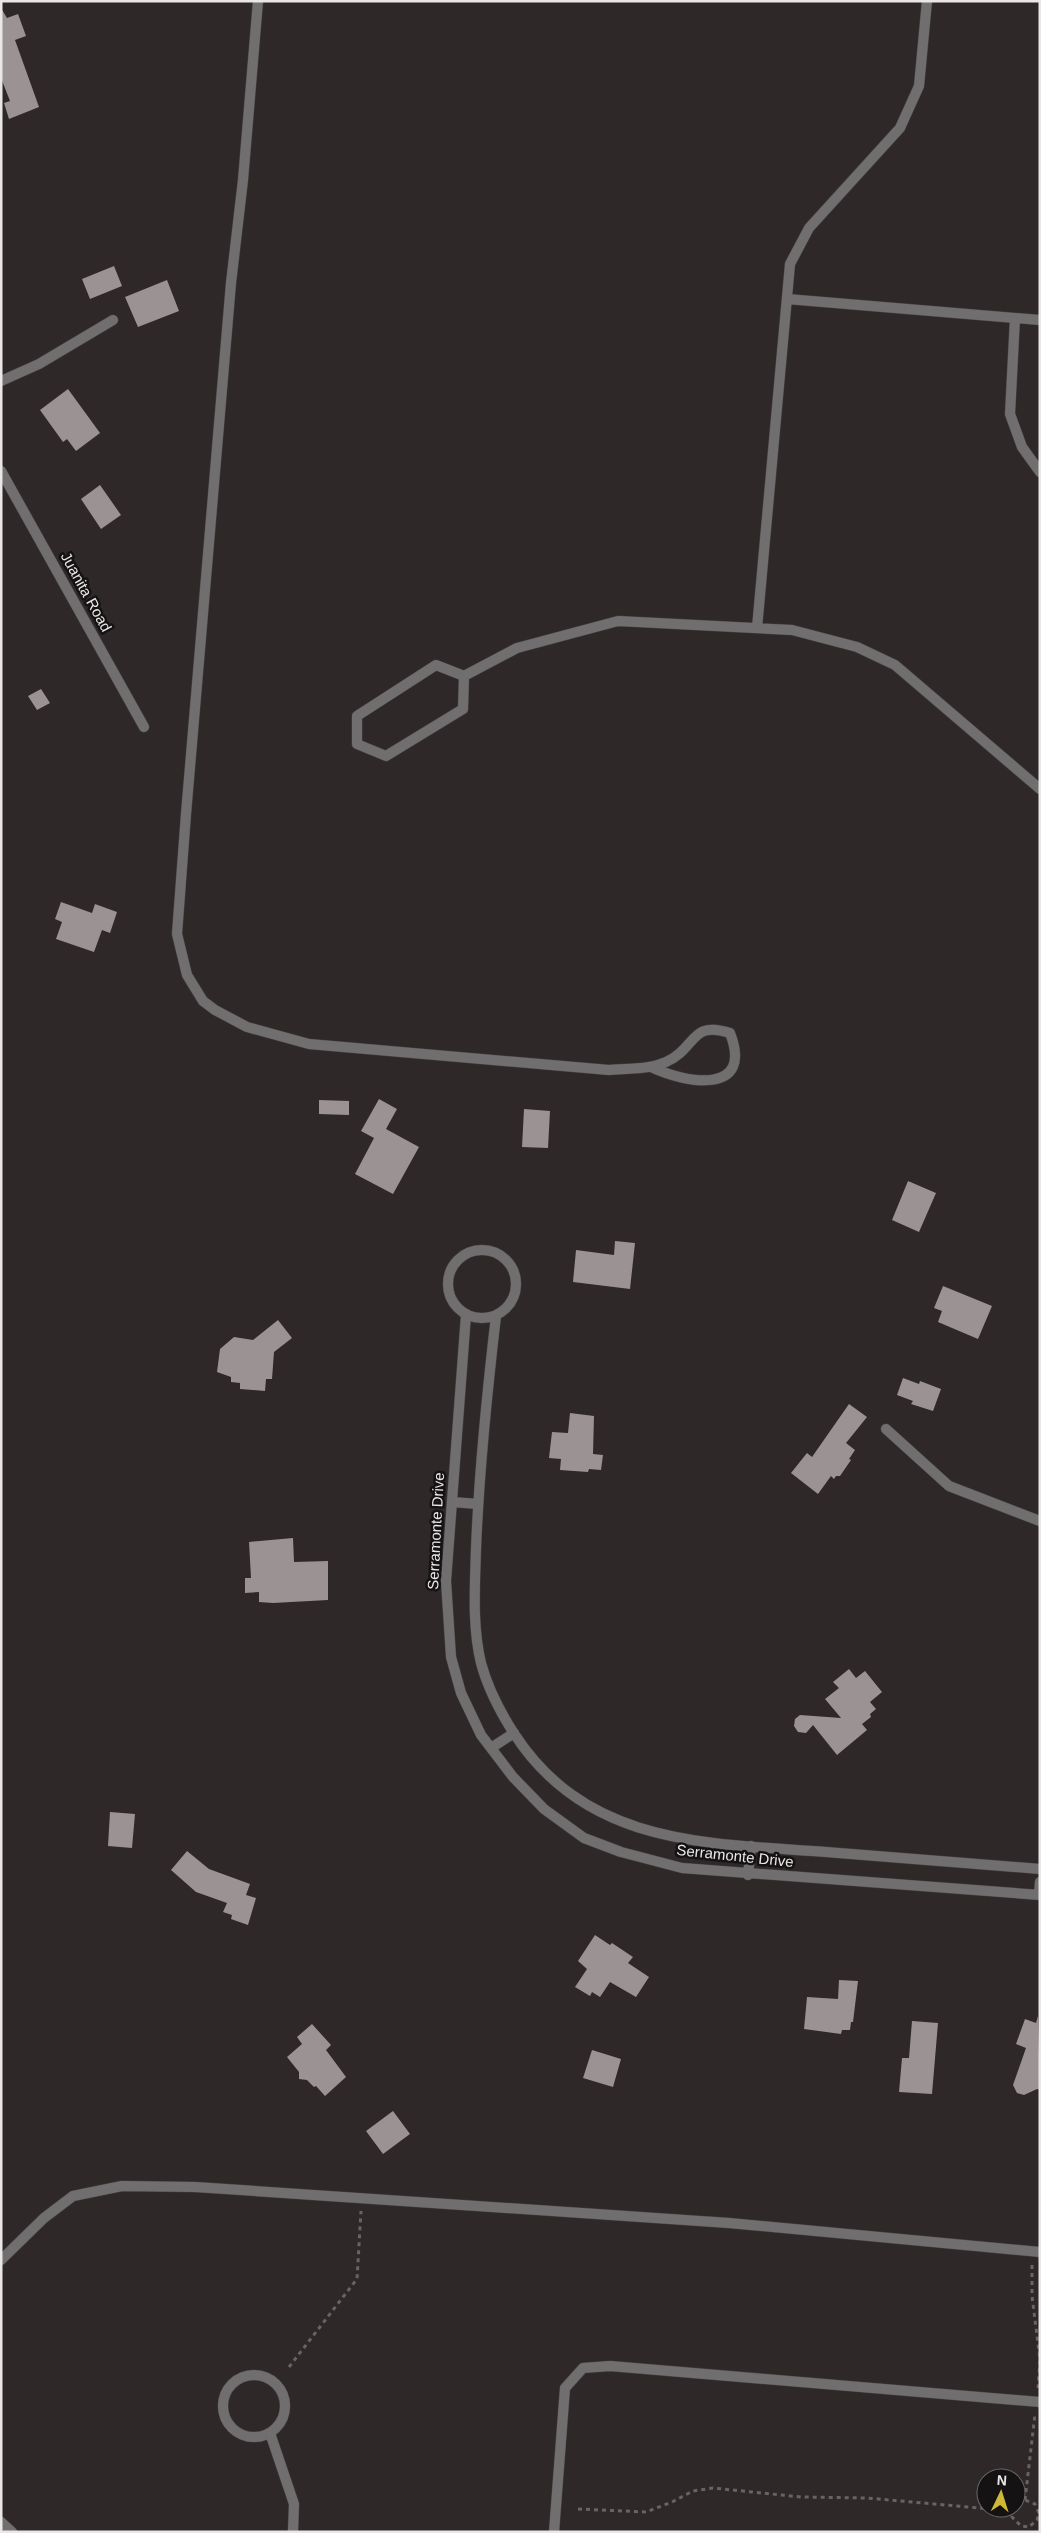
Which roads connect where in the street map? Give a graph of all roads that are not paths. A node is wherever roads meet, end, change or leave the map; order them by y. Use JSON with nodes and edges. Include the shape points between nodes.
{"nodes":[{"id":1,"x":258,"y":1,"type":"edge"},
{"id":2,"x":927,"y":1,"type":"edge"},
{"id":3,"x":787,"y":299,"type":"junction"},
{"id":4,"x":1015,"y":318,"type":"junction"},
{"id":5,"x":113,"y":320,"type":"dead end"},
{"id":6,"x":1040,"y":320,"type":"edge"},
{"id":7,"x":1,"y":381,"type":"edge"},
{"id":8,"x":1,"y":471,"type":"edge"},
{"id":9,"x":1040,"y":472,"type":"edge"},
{"id":10,"x":757,"y":628,"type":"junction"},
{"id":11,"x":464,"y":676,"type":"junction"},
{"id":12,"x":144,"y":727,"type":"dead end"},
{"id":13,"x":1040,"y":789,"type":"edge"},
{"id":14,"x":651,"y":1067,"type":"junction"},
{"id":15,"x":466,"y":1315,"type":"junction"},
{"id":16,"x":496,"y":1316,"type":"junction"},
{"id":17,"x":886,"y":1429,"type":"dead end"},
{"id":18,"x":452,"y":1502,"type":"junction"},
{"id":19,"x":478,"y":1504,"type":"junction"},
{"id":20,"x":1040,"y":1521,"type":"edge"},
{"id":21,"x":514,"y":1733,"type":"junction"},
{"id":22,"x":491,"y":1748,"type":"junction"},
{"id":23,"x":751,"y":1846,"type":"junction"},
{"id":24,"x":1040,"y":1869,"type":"edge"},
{"id":25,"x":748,"y":1875,"type":"junction"},
{"id":26,"x":1040,"y":1882,"type":"edge"},
{"id":27,"x":1039,"y":1895,"type":"edge"},
{"id":28,"x":1036,"y":2252,"type":"edge"},
{"id":29,"x":1,"y":2260,"type":"edge"},
{"id":30,"x":1038,"y":2402,"type":"edge"},
{"id":31,"x":270,"y":2433,"type":"junction"},
{"id":32,"x":1,"y":2522,"type":"edge"},
{"id":33,"x":12,"y":2532,"type":"edge"},
{"id":34,"x":292,"y":2532,"type":"edge"},
{"id":35,"x":554,"y":2532,"type":"edge"}],
"edges":[{"from":1,"to":14,"type":"street","via":[[185,824],[177,934],[187,975],[202,1001],[215,1010],[247,1027],[310,1044],[609,1070]]},
{"from":2,"to":3,"type":"street","via":[[919,86],[900,128],[809,228],[790,264]]},
{"from":3,"to":4,"type":"street"},
{"from":3,"to":10,"type":"street"},
{"from":4,"to":6,"type":"street"},
{"from":4,"to":9,"type":"street","via":[[1010,414],[1022,447]]},
{"from":5,"to":7,"type":"street","via":[[39,364]]},
{"from":8,"to":12,"type":"street","name":"Juanita Road"},
{"from":10,"to":11,"type":"street","via":[[618,621],[516,648]]},
{"from":10,"to":13,"type":"street","via":[[792,630],[857,647],[895,665]]},
{"from":11,"to":11,"type":"street","via":[[436,665],[357,716],[356,744],[386,756],[463,709]]},
{"from":14,"to":14,"type":"street","via":[[668,1061],[700,1032],[713,1027],[730,1033],[736,1049],[733,1067],[718,1080],[682,1077]]},
{"from":15,"to":16,"type":"street"},
{"from":15,"to":16,"type":"street","via":[[450,1298],[448,1276],[461,1257],[483,1250],[504,1258],[516,1278],[512,1300]]},
{"from":15,"to":18,"type":"street","name":"Serramonte Drive"},
{"from":16,"to":19,"type":"street","name":"Serramonte Drive"},
{"from":17,"to":20,"type":"street","via":[[949,1486]]},
{"from":18,"to":19,"type":"street"},
{"from":18,"to":22,"type":"street","name":"Serramonte Drive","via":[[446,1581],[452,1657],[461,1694]]},
{"from":19,"to":21,"type":"street","name":"Serramonte Drive","via":[[475,1586],[481,1662],[498,1708]]},
{"from":21,"to":22,"type":"street"},
{"from":21,"to":23,"type":"street","name":"Serramonte Drive","via":[[528,1755],[561,1787],[597,1812],[634,1828],[665,1836]]},
{"from":22,"to":25,"type":"street","name":"Serramonte Drive","via":[[544,1809],[584,1838],[621,1852],[682,1868]]},
{"from":23,"to":24,"type":"street","name":"Serramonte Drive"},
{"from":23,"to":25,"type":"street"},
{"from":25,"to":27,"type":"street","name":"Serramonte Drive"},
{"from":26,"to":27,"type":"street"},
{"from":28,"to":29,"type":"street","via":[[729,2223],[195,2187],[122,2186],[74,2196],[44,2218]]},
{"from":30,"to":35,"type":"street","via":[[610,2366],[584,2368],[565,2388]]},
{"from":31,"to":31,"type":"street","via":[[250,2437],[236,2431],[225,2419],[223,2399],[234,2382],[253,2374],[264,2376],[280,2388],[285,2407],[283,2417]]},
{"from":31,"to":34,"type":"street","via":[[294,2504]]},
{"from":32,"to":33,"type":"street"}]}
